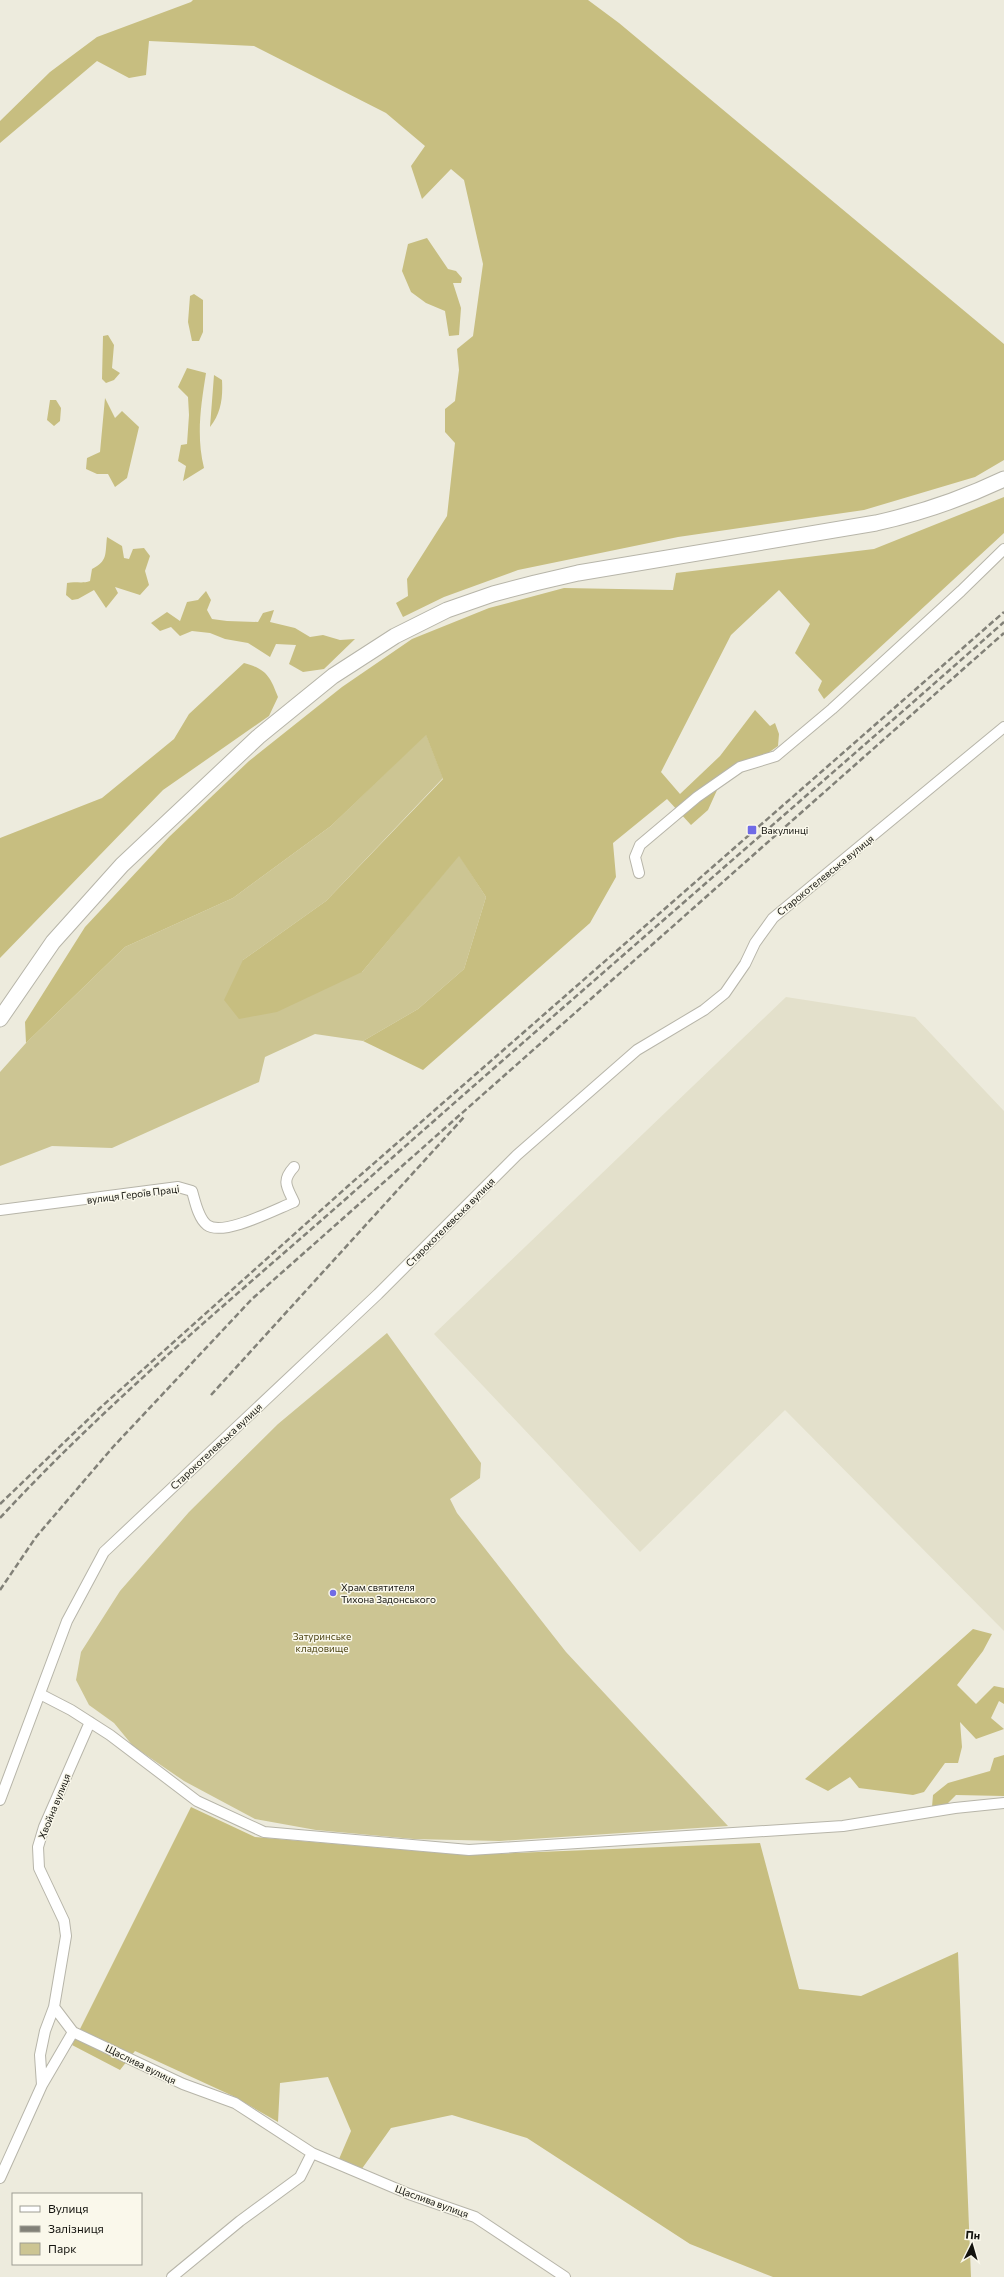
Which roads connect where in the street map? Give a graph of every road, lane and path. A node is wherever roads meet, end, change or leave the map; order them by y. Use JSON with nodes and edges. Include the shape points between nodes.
{"nodes":[{"id":1,"x":1004,"y":479,"type":"edge"},
{"id":2,"x":1004,"y":549,"type":"edge"},
{"id":3,"x":1004,"y":727,"type":"edge"},
{"id":4,"x":639,"y":873,"type":"dead end"},
{"id":5,"x":0,"y":1019,"type":"edge"},
{"id":6,"x":294,"y":1167,"type":"dead end"},
{"id":7,"x":0,"y":1210,"type":"edge"},
{"id":8,"x":40,"y":1694,"type":"junction"},
{"id":9,"x":90,"y":1722,"type":"junction"},
{"id":10,"x":0,"y":1800,"type":"edge"},
{"id":11,"x":1004,"y":1803,"type":"edge"},
{"id":12,"x":54,"y":2007,"type":"junction"},
{"id":13,"x":73,"y":2032,"type":"junction"},
{"id":14,"x":42,"y":2085,"type":"junction"},
{"id":15,"x":312,"y":2153,"type":"junction"},
{"id":16,"x":0,"y":2178,"type":"edge"},
{"id":17,"x":172,"y":2277,"type":"edge"},
{"id":18,"x":565,"y":2277,"type":"edge"}],
"edges":[{"from":1,"to":5,"type":"main road","via":[[966,497],[876,523],[578,574],[500,592],[447,610],[394,636],[333,676],[298,704],[258,737],[155,833],[53,942]]},
{"from":2,"to":4,"type":"street","via":[[832,709],[776,756],[740,767],[697,797],[640,845],[635,857]]},
{"from":3,"to":8,"type":"street","name":"Старокотелевська вулиця","via":[[773,918],[725,993],[704,1010],[637,1050],[518,1155],[378,1294],[104,1552],[67,1621]]},
{"from":6,"to":7,"type":"street","name":"вулиця Героїв Праці","via":[[286,1175],[286,1183],[294,1202],[230,1227],[217,1229],[207,1225],[201,1217],[192,1191],[178,1187]]},
{"from":8,"to":9,"type":"street"},
{"from":8,"to":10,"type":"street","name":"Старокотелевська вулиця"},
{"from":9,"to":11,"type":"street","via":[[197,1801],[264,1832],[453,1849],[843,1826]]},
{"from":9,"to":12,"type":"street","name":"Хвойна вулиця","via":[[44,1827],[38,1847],[39,1868],[64,1921],[66,1936]]},
{"from":12,"to":13,"type":"street","name":"Щаслива вулиця"},
{"from":12,"to":14,"type":"street","name":"Хвойна вулиця","via":[[40,2055]]},
{"from":13,"to":14,"type":"street"},
{"from":13,"to":15,"type":"street","name":"Щаслива вулиця","via":[[183,2084],[235,2103]]},
{"from":14,"to":16,"type":"street"},
{"from":15,"to":17,"type":"street","via":[[300,2177],[229,2229]]},
{"from":15,"to":18,"type":"street","name":"Щаслива вулиця","via":[[409,2194],[475,2217]]}]}
